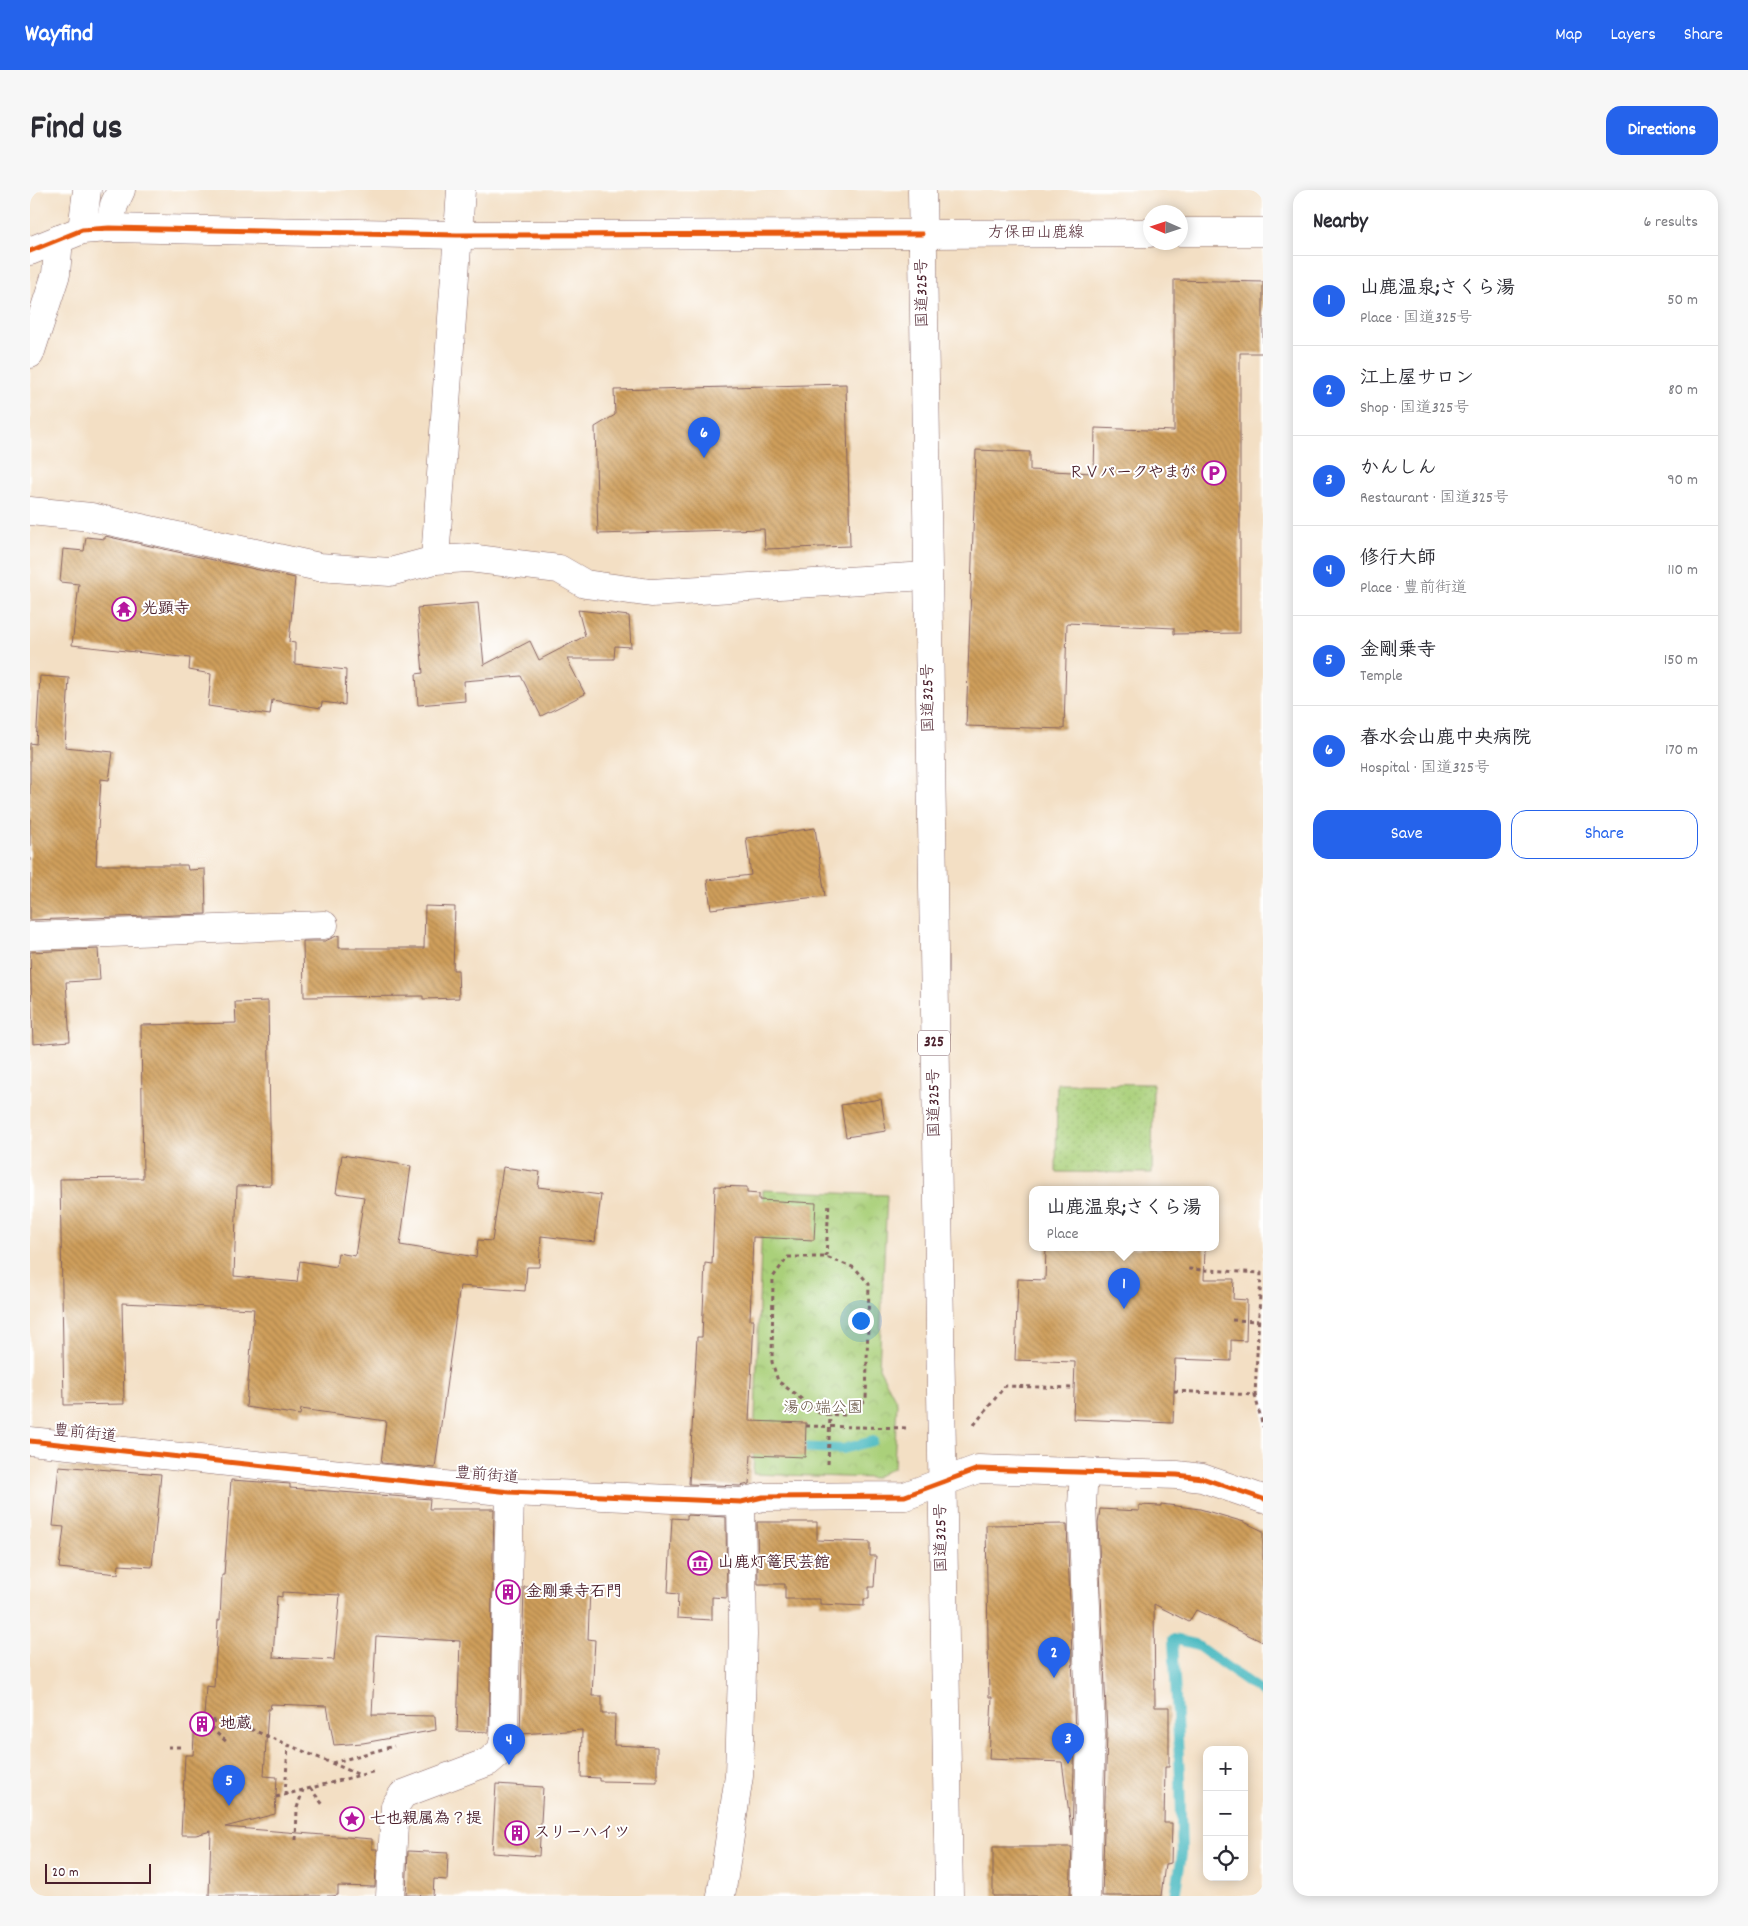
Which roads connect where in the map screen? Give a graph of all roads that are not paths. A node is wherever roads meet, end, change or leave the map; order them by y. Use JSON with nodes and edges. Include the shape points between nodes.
{"nodes":[{"id":1,"x":87,"y":190,"type":"edge"},
{"id":2,"x":121,"y":190,"type":"edge"},
{"id":3,"x":461,"y":190,"type":"edge"},
{"id":4,"x":922,"y":190,"type":"edge"},
{"id":5,"x":109,"y":228,"type":"junction"},
{"id":6,"x":1143,"y":232,"type":"edge"},
{"id":7,"x":1188,"y":232,"type":"edge"},
{"id":8,"x":1263,"y":232,"type":"edge"},
{"id":9,"x":71,"y":234,"type":"junction"},
{"id":10,"x":922,"y":234,"type":"junction"},
{"id":11,"x":457,"y":235,"type":"junction"},
{"id":12,"x":30,"y":252,"type":"edge"},
{"id":13,"x":30,"y":354,"type":"edge"},
{"id":14,"x":30,"y":511,"type":"edge"},
{"id":15,"x":434,"y":560,"type":"junction"},
{"id":16,"x":927,"y":576,"type":"junction"},
{"id":17,"x":324,"y":926,"type":"dead end"},
{"id":18,"x":30,"y":936,"type":"edge"},
{"id":19,"x":30,"y":1441,"type":"edge"},
{"id":20,"x":1084,"y":1472,"type":"junction"},
{"id":21,"x":941,"y":1482,"type":"junction"},
{"id":22,"x":510,"y":1492,"type":"junction"},
{"id":23,"x":1263,"y":1499,"type":"edge"},
{"id":24,"x":741,"y":1502,"type":"junction"},
{"id":25,"x":390,"y":1896,"type":"edge"},
{"id":26,"x":721,"y":1896,"type":"edge"},
{"id":27,"x":949,"y":1896,"type":"edge"},
{"id":28,"x":1086,"y":1896,"type":"edge"}],
"edges":[{"from":1,"to":9,"type":"main road"},
{"from":2,"to":5,"type":"main road"},
{"from":3,"to":11,"type":"main road"},
{"from":4,"to":10,"type":"main road","name":"国道325号","number":"325"},
{"from":5,"to":9,"type":"main road","name":"方保田山鹿線"},
{"from":5,"to":11,"type":"main road","name":"方保田山鹿線"},
{"from":6,"to":10,"type":"main road","name":"方保田山鹿線"},
{"from":7,"to":8,"type":"main road"},
{"from":9,"to":12,"type":"main road","name":"方保田山鹿線"},
{"from":9,"to":13,"type":"main road"},
{"from":10,"to":11,"type":"main road","name":"方保田山鹿線"},
{"from":10,"to":16,"type":"main road","name":"国道325号","number":"325"},
{"from":11,"to":15,"type":"main road"},
{"from":14,"to":15,"type":"main road","via":[[91,517],[319,567],[390,572]]},
{"from":15,"to":16,"type":"main road","via":[[469,558],[559,569],[585,584],[651,593]]},
{"from":16,"to":21,"type":"main road","name":"国道325号","number":"325"},
{"from":17,"to":18,"type":"main road"},
{"from":19,"to":22,"type":"main road","name":"豊前街道"},
{"from":20,"to":21,"type":"main road","name":"豊前街道","via":[[978,1469]]},
{"from":20,"to":23,"type":"main road","name":"豊前街道","via":[[1202,1478]]},
{"from":20,"to":28,"type":"main road","via":[[1082,1505],[1091,1735]]},
{"from":21,"to":24,"type":"main road","name":"豊前街道","via":[[904,1496],[763,1497]]},
{"from":21,"to":27,"type":"main road","name":"国道325号","number":"325"},
{"from":22,"to":24,"type":"main road","name":"豊前街道"},
{"from":22,"to":25,"type":"main road","via":[[504,1739],[501,1751],[488,1762],[403,1794],[395,1806]]},
{"from":24,"to":26,"type":"main road","via":[[739,1776]]}]}
